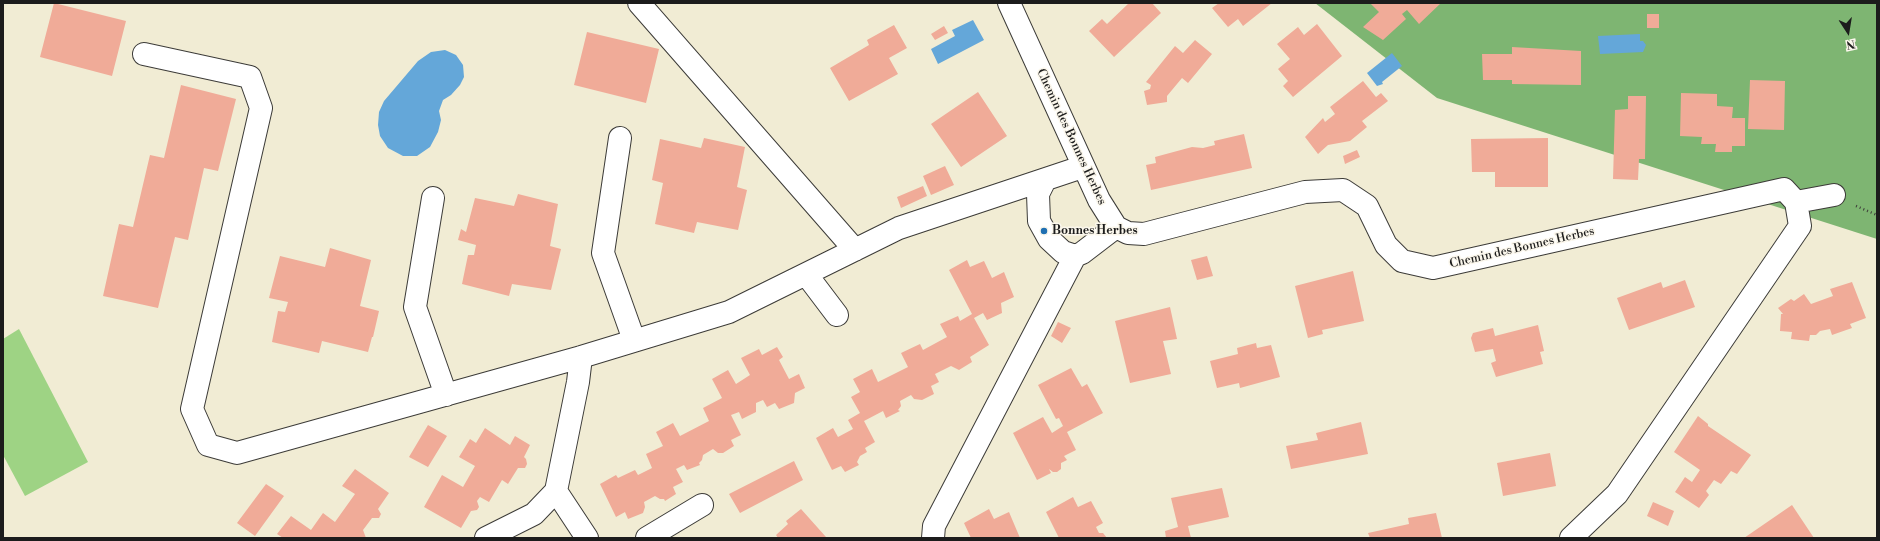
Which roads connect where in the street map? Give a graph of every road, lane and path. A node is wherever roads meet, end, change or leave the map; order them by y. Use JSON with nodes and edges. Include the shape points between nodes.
{"nodes":[{"id":1,"x":639,"y":3,"type":"edge"},
{"id":2,"x":1009,"y":3,"type":"edge"},
{"id":3,"x":144,"y":54,"type":"dead end"},
{"id":4,"x":620,"y":138,"type":"dead end"},
{"id":5,"x":1082,"y":167,"type":"junction"},
{"id":6,"x":1045,"y":180,"type":"junction"},
{"id":7,"x":1834,"y":195,"type":"dead end"},
{"id":8,"x":433,"y":198,"type":"dead end"},
{"id":9,"x":1796,"y":202,"type":"junction"},
{"id":10,"x":1116,"y":228,"type":"junction"},
{"id":11,"x":855,"y":250,"type":"junction"},
{"id":12,"x":1075,"y":256,"type":"junction"},
{"id":13,"x":806,"y":274,"type":"junction"},
{"id":14,"x":837,"y":315,"type":"dead end"},
{"id":15,"x":634,"y":340,"type":"junction"},
{"id":16,"x":581,"y":357,"type":"junction"},
{"id":17,"x":446,"y":395,"type":"junction"},
{"id":18,"x":556,"y":491,"type":"junction"},
{"id":19,"x":702,"y":505,"type":"dead end"},
{"id":20,"x":486,"y":538,"type":"edge"},
{"id":21,"x":587,"y":538,"type":"edge"},
{"id":22,"x":647,"y":538,"type":"edge"},
{"id":23,"x":933,"y":538,"type":"edge"},
{"id":24,"x":1571,"y":538,"type":"edge"}],
"edges":[{"from":1,"to":11,"type":"street"},
{"from":2,"to":5,"type":"street","name":"Chemin des Bonnes Herbes"},
{"from":3,"to":17,"type":"street","via":[[250,77],[261,108],[192,409],[208,444],[236,453]]},
{"from":4,"to":15,"type":"street","via":[[603,253]]},
{"from":5,"to":6,"type":"street"},
{"from":5,"to":10,"type":"street","name":"Chemin des Bonnes Herbes"},
{"from":6,"to":11,"type":"street","via":[[899,228]]},
{"from":6,"to":12,"type":"street","via":[[1038,194],[1039,221],[1056,247]]},
{"from":7,"to":9,"type":"street"},
{"from":8,"to":17,"type":"street","via":[[415,307]]},
{"from":9,"to":10,"type":"street","name":"Chemin des Bonnes Herbes","via":[[1784,189],[1433,268],[1402,261],[1386,245],[1367,206],[1343,190],[1305,192],[1144,234],[1128,233]]},
{"from":9,"to":24,"type":"street","via":[[1800,226],[1617,494]]},
{"from":10,"to":12,"type":"street"},
{"from":11,"to":13,"type":"street"},
{"from":12,"to":23,"type":"street","via":[[941,512],[934,526]]},
{"from":13,"to":14,"type":"street"},
{"from":13,"to":15,"type":"street","via":[[728,312]]},
{"from":15,"to":16,"type":"street"},
{"from":16,"to":17,"type":"street"},
{"from":16,"to":18,"type":"street"},
{"from":18,"to":20,"type":"street","via":[[534,514]]},
{"from":18,"to":21,"type":"street"},
{"from":19,"to":22,"type":"street"}]}
